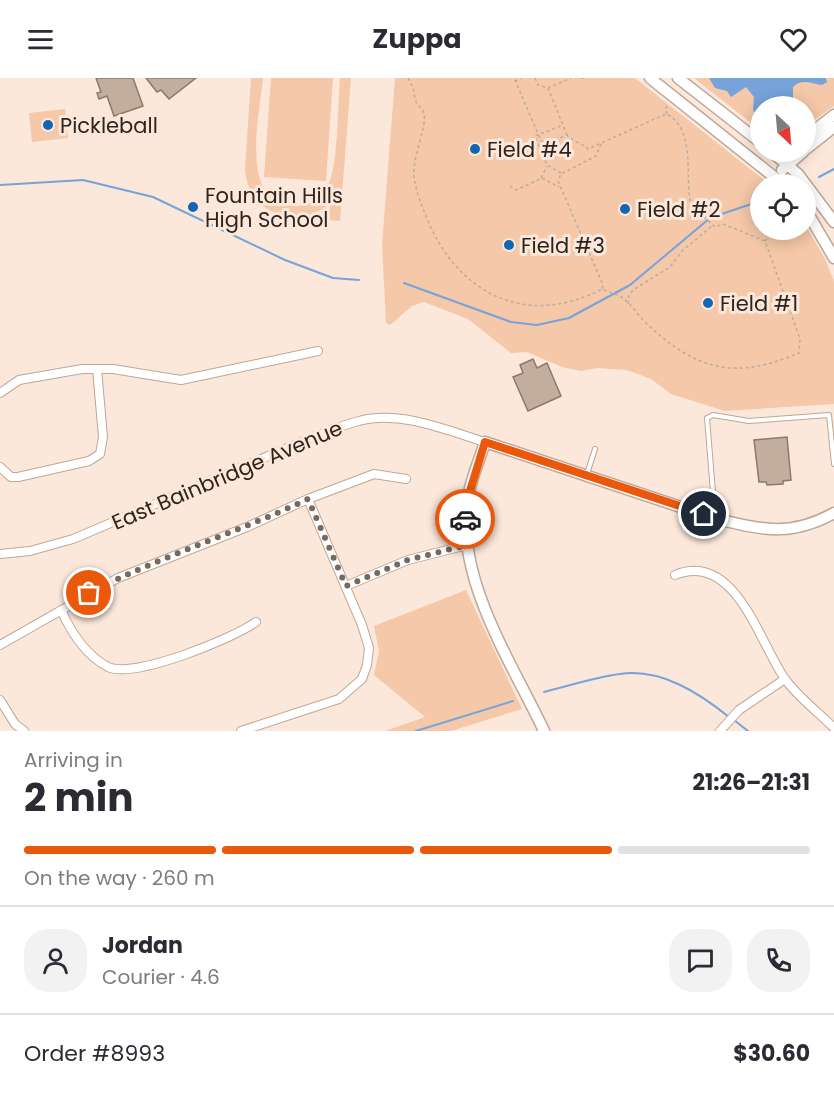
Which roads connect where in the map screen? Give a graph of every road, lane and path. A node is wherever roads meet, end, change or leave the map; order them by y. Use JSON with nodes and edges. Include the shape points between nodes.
{"nodes":[{"id":1,"x":408,"y":78,"type":"edge"},
{"id":2,"x":522,"y":78,"type":"edge"},
{"id":3,"x":535,"y":78,"type":"edge"},
{"id":4,"x":571,"y":78,"type":"edge"},
{"id":5,"x":581,"y":78,"type":"edge"},
{"id":6,"x":586,"y":78,"type":"edge"},
{"id":7,"x":650,"y":78,"type":"edge"},
{"id":8,"x":678,"y":78,"type":"edge"},
{"id":9,"x":514,"y":79,"type":"edge"},
{"id":10,"x":548,"y":88,"type":"junction"},
{"id":11,"x":669,"y":103,"type":"dead end"},
{"id":12,"x":667,"y":114,"type":"junction"},
{"id":13,"x":834,"y":115,"type":"edge"},
{"id":14,"x":563,"y":124,"type":"junction"},
{"id":15,"x":834,"y":127,"type":"edge"},
{"id":16,"x":816,"y":129,"type":"edge"},
{"id":17,"x":750,"y":134,"type":"edge"},
{"id":18,"x":538,"y":135,"type":"junction"},
{"id":19,"x":567,"y":135,"type":"junction"},
{"id":20,"x":816,"y":141,"type":"edge"},
{"id":21,"x":602,"y":143,"type":"junction"},
{"id":22,"x":786,"y":162,"type":"edge"},
{"id":23,"x":547,"y":165,"type":"junction"},
{"id":24,"x":561,"y":174,"type":"junction"},
{"id":25,"x":771,"y":174,"type":"edge"},
{"id":26,"x":540,"y":179,"type":"junction"},
{"id":27,"x":510,"y":186,"type":"dead end"},
{"id":28,"x":560,"y":188,"type":"junction"},
{"id":29,"x":834,"y":222,"type":"edge"},
{"id":30,"x":712,"y":225,"type":"junction"},
{"id":31,"x":816,"y":227,"type":"edge"},
{"id":32,"x":765,"y":241,"type":"joint"},
{"id":33,"x":834,"y":258,"type":"edge"},
{"id":34,"x":602,"y":289,"type":"junction"},
{"id":35,"x":628,"y":304,"type":"junction"},
{"id":36,"x":318,"y":351,"type":"dead end"},
{"id":37,"x":96,"y":369,"type":"junction"},
{"id":38,"x":0,"y":393,"type":"edge"},
{"id":39,"x":485,"y":442,"type":"junction"},
{"id":40,"x":595,"y":449,"type":"dead end"},
{"id":41,"x":834,"y":464,"type":"edge"},
{"id":42,"x":0,"y":467,"type":"edge"},
{"id":43,"x":587,"y":476,"type":"junction"},
{"id":44,"x":406,"y":479,"type":"dead end"},
{"id":45,"x":308,"y":499,"type":"junction"},
{"id":46,"x":834,"y":513,"type":"edge"},
{"id":47,"x":704,"y":514,"type":"junction"},
{"id":48,"x":467,"y":545,"type":"junction"},
{"id":49,"x":0,"y":554,"type":"edge"},
{"id":50,"x":675,"y":575,"type":"dead end"},
{"id":51,"x":346,"y":586,"type":"junction"},
{"id":52,"x":61,"y":610,"type":"junction"},
{"id":53,"x":256,"y":622,"type":"dead end"},
{"id":54,"x":0,"y":645,"type":"edge"},
{"id":55,"x":785,"y":679,"type":"junction"},
{"id":56,"x":0,"y":700,"type":"edge"},
{"id":57,"x":834,"y":728,"type":"edge"},
{"id":58,"x":24,"y":731,"type":"edge"},
{"id":59,"x":241,"y":731,"type":"edge"},
{"id":60,"x":544,"y":731,"type":"edge"},
{"id":61,"x":720,"y":731,"type":"edge"}],
"edges":[{"from":1,"to":34,"type":"path","via":[[424,115],[415,159],[419,199],[444,255],[457,270],[492,293],[532,305],[555,306]]},
{"from":2,"to":9,"type":"path"},
{"from":3,"to":10,"type":"path","via":[[538,85]]},
{"from":4,"to":10,"type":"path"},
{"from":5,"to":6,"type":"path"},
{"from":7,"to":25,"type":"street"},
{"from":8,"to":17,"type":"street"},
{"from":9,"to":18,"type":"path"},
{"from":10,"to":14,"type":"path"},
{"from":11,"to":12,"type":"path"},
{"from":12,"to":21,"type":"path"},
{"from":12,"to":30,"type":"path","via":[[674,118],[683,135],[691,205]]},
{"from":13,"to":16,"type":"street"},
{"from":14,"to":18,"type":"path"},
{"from":14,"to":19,"type":"path"},
{"from":15,"to":20,"type":"street"},
{"from":18,"to":19,"type":"path","via":[[543,145]]},
{"from":18,"to":23,"type":"path","via":[[535,136]]},
{"from":19,"to":21,"type":"path","via":[[588,149]]},
{"from":21,"to":24,"type":"path","via":[[597,156]]},
{"from":22,"to":29,"type":"street"},
{"from":23,"to":24,"type":"path"},
{"from":23,"to":26,"type":"path"},
{"from":24,"to":28,"type":"path"},
{"from":26,"to":27,"type":"path","via":[[516,190]]},
{"from":26,"to":28,"type":"path"},
{"from":28,"to":34,"type":"path"},
{"from":30,"to":32,"type":"path","via":[[723,224]]},
{"from":30,"to":35,"type":"path","via":[[670,267],[633,291]]},
{"from":31,"to":33,"type":"street"},
{"from":32,"to":35,"type":"path","via":[[800,339],[799,353],[749,369],[700,362],[680,352]]},
{"from":34,"to":35,"type":"path"},
{"from":36,"to":37,"type":"street","via":[[181,380]]},
{"from":37,"to":38,"type":"street","via":[[19,380]]},
{"from":37,"to":42,"type":"street","via":[[103,437],[100,454],[89,461],[18,477],[11,477]]},
{"from":39,"to":43,"type":"street","name":"East Bainbridge Avenue"},
{"from":39,"to":48,"type":"street","via":[[467,501]]},
{"from":39,"to":49,"type":"street","name":"East Bainbridge Avenue","via":[[422,423],[361,420],[74,539],[30,551]]},
{"from":40,"to":43,"type":"lane"},
{"from":41,"to":47,"type":"lane","via":[[829,415],[749,421],[713,415],[707,418],[713,492]]},
{"from":43,"to":47,"type":"street","name":"East Bainbridge Avenue"},
{"from":44,"to":45,"type":"street","via":[[374,474]]},
{"from":45,"to":51,"type":"street"},
{"from":45,"to":52,"type":"street","via":[[118,578]]},
{"from":46,"to":47,"type":"street","name":"East Bainbridge Avenue","via":[[791,530],[753,528]]},
{"from":48,"to":51,"type":"street","via":[[408,560]]},
{"from":48,"to":60,"type":"street","via":[[477,592]]},
{"from":50,"to":55,"type":"street","via":[[708,575],[736,593]]},
{"from":51,"to":59,"type":"street","via":[[369,648],[362,679],[339,699]]},
{"from":52,"to":53,"type":"street","via":[[88,651],[108,667],[128,670],[222,641]]},
{"from":52,"to":54,"type":"street"},
{"from":55,"to":57,"type":"street"},
{"from":55,"to":61,"type":"street","via":[[739,710]]},
{"from":56,"to":58,"type":"street"}]}
